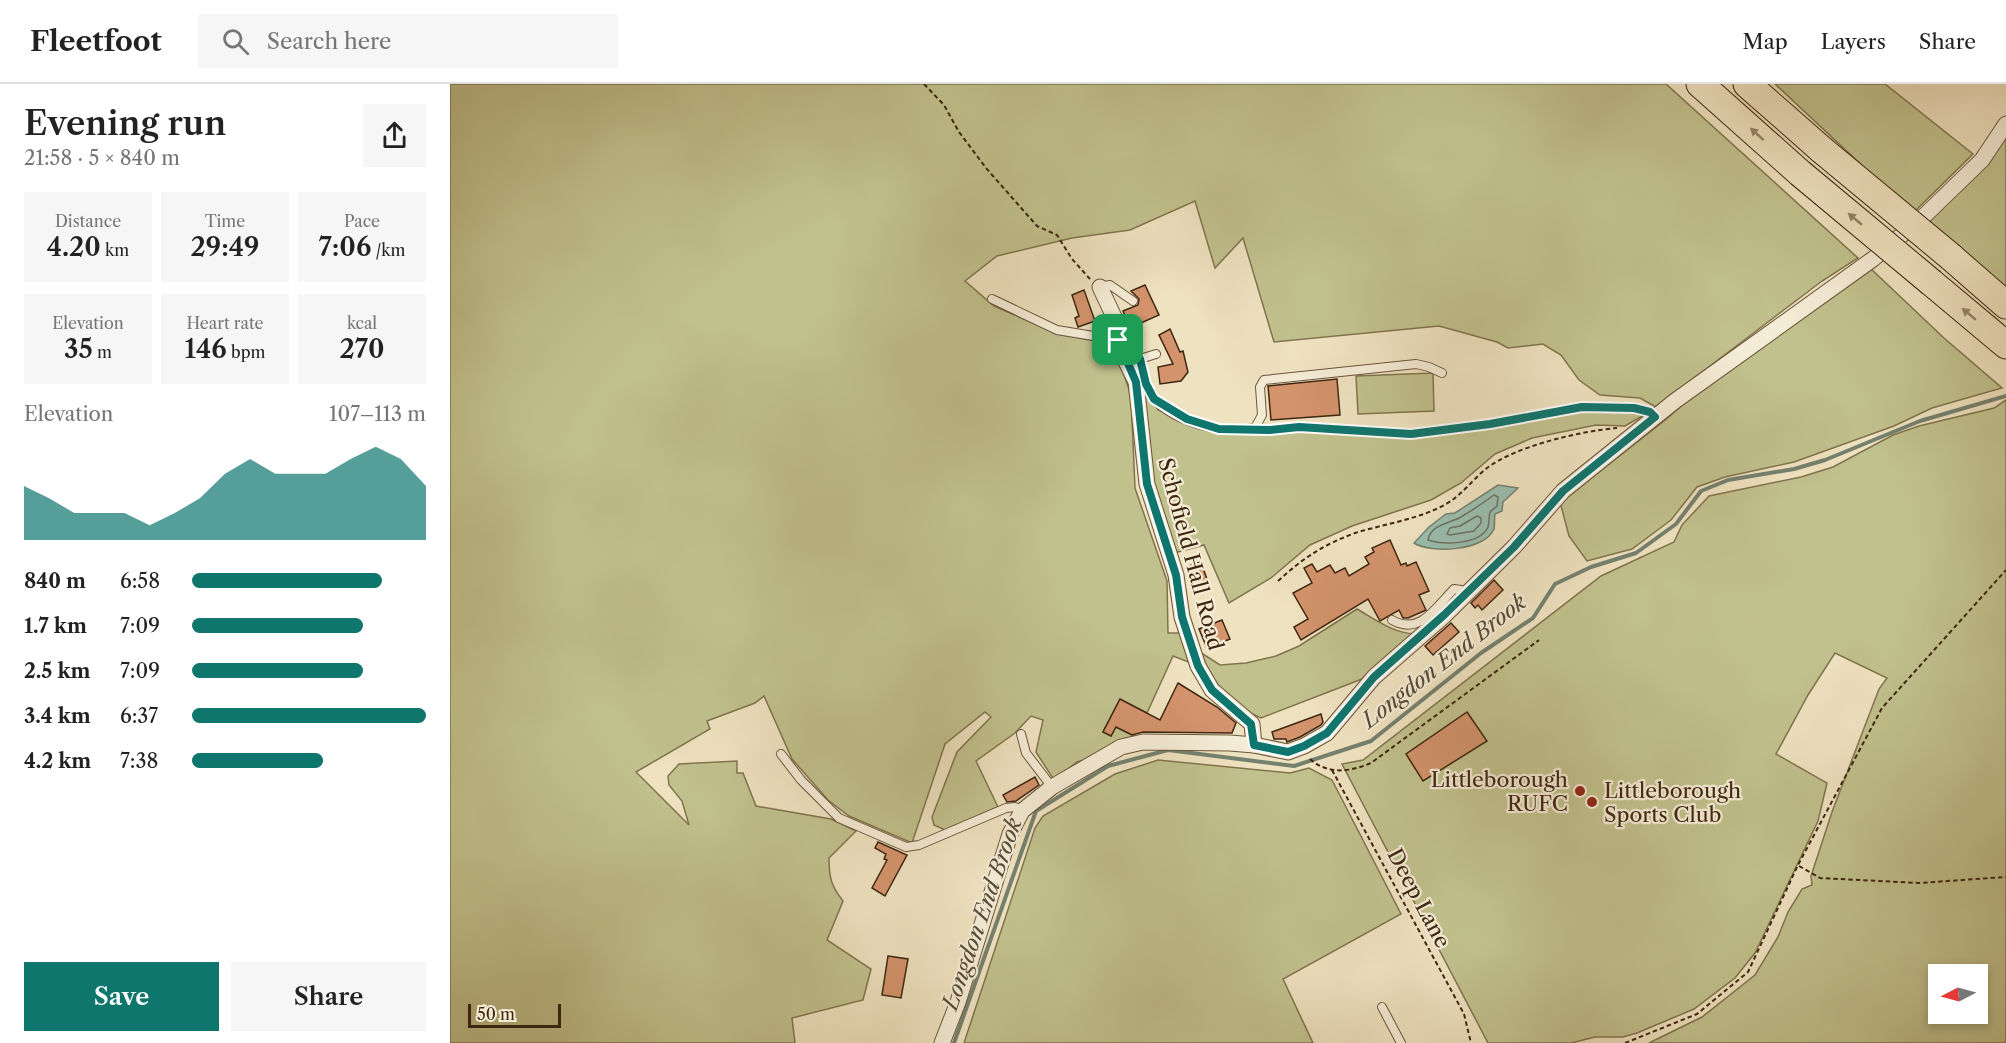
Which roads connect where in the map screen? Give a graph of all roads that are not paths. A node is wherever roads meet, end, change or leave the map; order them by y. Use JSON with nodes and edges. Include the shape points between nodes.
{"nodes":[{"id":1,"x":1700,"y":84,"type":"edge"},
{"id":2,"x":1747,"y":84,"type":"edge"},
{"id":3,"x":2006,"y":124,"type":"edge"},
{"id":4,"x":1100,"y":287,"type":"joint"},
{"id":5,"x":992,"y":300,"type":"dead end"},
{"id":6,"x":1133,"y":301,"type":"dead end"},
{"id":7,"x":2006,"y":305,"type":"edge"},
{"id":8,"x":1118,"y":340,"type":"junction"},
{"id":9,"x":2006,"y":345,"type":"edge"},
{"id":10,"x":1156,"y":354,"type":"dead end"},
{"id":11,"x":1140,"y":359,"type":"junction"},
{"id":12,"x":1442,"y":373,"type":"dead end"},
{"id":13,"x":1468,"y":591,"type":"junction"},
{"id":14,"x":1392,"y":620,"type":"dead end"},
{"id":15,"x":1021,"y":734,"type":"dead end"},
{"id":16,"x":1254,"y":745,"type":"junction"},
{"id":17,"x":781,"y":754,"type":"dead end"},
{"id":18,"x":1052,"y":787,"type":"junction"},
{"id":19,"x":1022,"y":811,"type":"junction"},
{"id":20,"x":1382,"y":1006,"type":"dead end"},
{"id":21,"x":942,"y":1043,"type":"edge"},
{"id":22,"x":1401,"y":1043,"type":"edge"}],
"edges":[{"from":9,"to":1,"type":"highway","one_way":true,"bridge":true},
{"from":2,"to":7,"type":"highway","bridge":true},
{"from":3,"to":13,"type":"street","via":[[1982,160],[1921,219],[1873,259],[1655,417],[1563,491],[1514,547]]},
{"from":4,"to":6,"type":"lane","via":[[1110,285]]},
{"from":4,"to":8,"type":"street","name":"Schofield Hall Road","via":[[1114,318]]},
{"from":5,"to":8,"type":"lane","via":[[1057,330]]},
{"from":8,"to":11,"type":"lane"},
{"from":8,"to":16,"type":"street","name":"Schofield Hall Road","via":[[1136,382],[1147,484],[1176,575],[1182,617],[1198,666],[1212,690],[1251,724]]},
{"from":10,"to":11,"type":"lane"},
{"from":11,"to":12,"type":"lane","via":[[1154,399],[1187,419],[1219,429],[1255,428],[1262,415],[1260,387],[1264,380],[1416,364]]},
{"from":13,"to":14,"type":"lane","via":[[1454,589],[1417,624],[1408,627]]},
{"from":13,"to":16,"type":"street","via":[[1374,677],[1327,733],[1288,752]]},
{"from":15,"to":18,"type":"lane","via":[[1026,753]]},
{"from":16,"to":18,"type":"street","via":[[1143,742],[1120,747]]},
{"from":17,"to":19,"type":"lane","via":[[839,818],[906,847],[1006,808]]},
{"from":18,"to":19,"type":"street"},
{"from":19,"to":21,"type":"street","via":[[1010,834]]},
{"from":20,"to":22,"type":"lane"}]}
